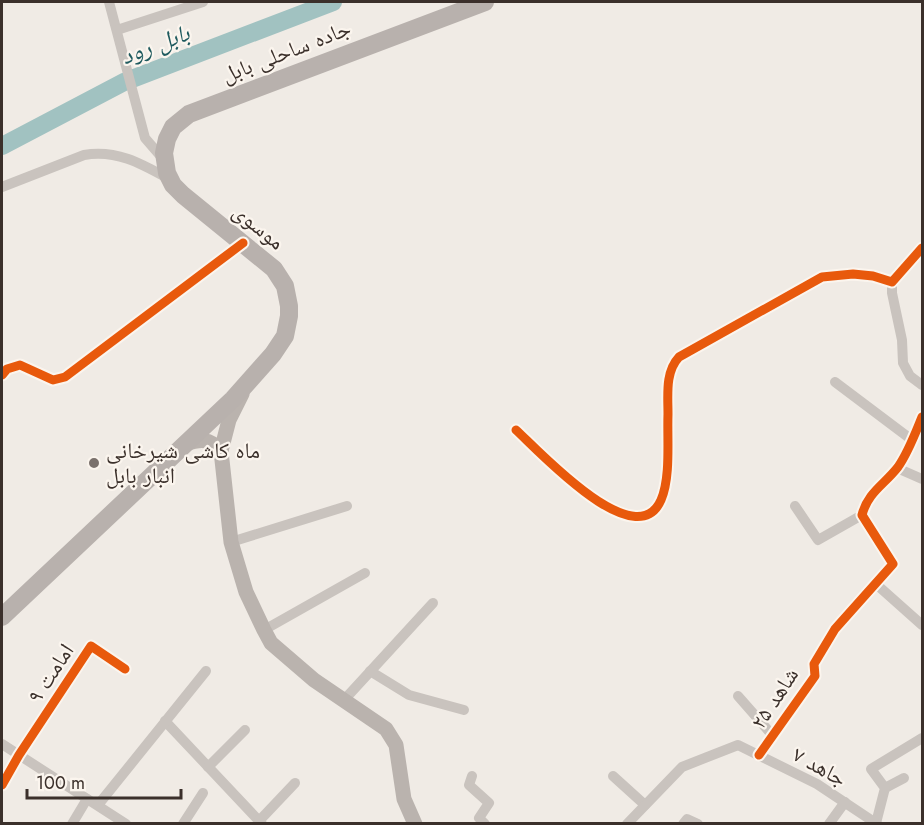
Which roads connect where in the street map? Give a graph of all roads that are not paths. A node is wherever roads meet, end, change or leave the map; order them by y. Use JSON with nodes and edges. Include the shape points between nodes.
{"nodes":[{"id":1,"x":109,"y":2,"type":"edge"},
{"id":2,"x":203,"y":2,"type":"edge"},
{"id":3,"x":485,"y":2,"type":"edge"},
{"id":4,"x":117,"y":30,"type":"junction"},
{"id":5,"x":164,"y":160,"type":"junction"},
{"id":6,"x":170,"y":180,"type":"junction"},
{"id":7,"x":2,"y":188,"type":"edge"},
{"id":8,"x":243,"y":243,"type":"junction"},
{"id":9,"x":922,"y":248,"type":"edge"},
{"id":10,"x":892,"y":282,"type":"junction"},
{"id":11,"x":2,"y":375,"type":"edge"},
{"id":12,"x":254,"y":375,"type":"junction"},
{"id":13,"x":835,"y":382,"type":"dead end"},
{"id":14,"x":922,"y":385,"type":"edge"},
{"id":15,"x":922,"y":417,"type":"edge"},
{"id":16,"x":516,"y":430,"type":"dead end"},
{"id":17,"x":912,"y":440,"type":"junction"},
{"id":18,"x":185,"y":444,"type":"junction"},
{"id":19,"x":221,"y":451,"type":"junction"},
{"id":20,"x":897,"y":468,"type":"junction"},
{"id":21,"x":922,"y":479,"type":"edge"},
{"id":22,"x":347,"y":506,"type":"dead end"},
{"id":23,"x":795,"y":506,"type":"dead end"},
{"id":24,"x":862,"y":515,"type":"junction"},
{"id":25,"x":231,"y":542,"type":"junction"},
{"id":26,"x":365,"y":573,"type":"dead end"},
{"id":27,"x":876,"y":584,"type":"junction"},
{"id":28,"x":433,"y":603,"type":"dead end"},
{"id":29,"x":2,"y":617,"type":"edge"},
{"id":30,"x":922,"y":625,"type":"edge"},
{"id":31,"x":264,"y":630,"type":"junction"},
{"id":32,"x":125,"y":669,"type":"dead end"},
{"id":33,"x":206,"y":671,"type":"dead end"},
{"id":34,"x":370,"y":671,"type":"junction"},
{"id":35,"x":738,"y":696,"type":"dead end"},
{"id":36,"x":344,"y":700,"type":"junction"},
{"id":37,"x":464,"y":710,"type":"dead end"},
{"id":38,"x":165,"y":722,"type":"junction"},
{"id":39,"x":245,"y":730,"type":"dead end"},
{"id":40,"x":773,"y":736,"type":"junction"},
{"id":41,"x":922,"y":738,"type":"edge"},
{"id":42,"x":2,"y":744,"type":"edge"},
{"id":43,"x":19,"y":755,"type":"junction"},
{"id":44,"x":759,"y":755,"type":"junction"},
{"id":45,"x":208,"y":767,"type":"junction"},
{"id":46,"x":472,"y":776,"type":"dead end"},
{"id":47,"x":613,"y":776,"type":"dead end"},
{"id":48,"x":904,"y":778,"type":"dead end"},
{"id":49,"x":295,"y":783,"type":"dead end"},
{"id":50,"x":2,"y":785,"type":"edge"},
{"id":51,"x":885,"y":788,"type":"junction"},
{"id":52,"x":203,"y":793,"type":"dead end"},
{"id":53,"x":87,"y":799,"type":"junction"},
{"id":54,"x":845,"y":802,"type":"junction"},
{"id":55,"x":98,"y":805,"type":"junction"},
{"id":56,"x":645,"y":806,"type":"junction"},
{"id":57,"x":260,"y":822,"type":"edge"},
{"id":58,"x":876,"y":823,"type":"edge"},
{"id":59,"x":72,"y":824,"type":"edge"},
{"id":60,"x":126,"y":824,"type":"edge"},
{"id":61,"x":183,"y":824,"type":"edge"},
{"id":62,"x":415,"y":824,"type":"edge"},
{"id":63,"x":485,"y":824,"type":"edge"},
{"id":64,"x":627,"y":824,"type":"edge"},
{"id":65,"x":683,"y":824,"type":"edge"},
{"id":66,"x":698,"y":824,"type":"edge"},
{"id":67,"x":829,"y":824,"type":"edge"}],
"edges":[{"from":1,"to":4,"type":"street"},
{"from":2,"to":4,"type":"street"},
{"from":3,"to":5,"type":"main road","name":"جاده ساحلی بابل","via":[[189,114],[170,133]]},
{"from":4,"to":5,"type":"street","via":[[139,119],[149,145]]},
{"from":5,"to":6,"type":"main road","name":"موسوی"},
{"from":6,"to":7,"type":"street","via":[[130,159],[98,153]]},
{"from":6,"to":8,"type":"main road","name":"موسوی"},
{"from":8,"to":11,"type":"street","via":[[64,377],[53,380],[20,365]]},
{"from":8,"to":12,"type":"main road","name":"موسوی","via":[[274,269],[285,286],[290,306],[288,326],[280,345]]},
{"from":9,"to":10,"type":"street"},
{"from":10,"to":14,"type":"street","via":[[903,363],[909,376]]},
{"from":10,"to":16,"type":"street","via":[[854,274],[822,277],[679,357],[670,372],[663,492],[657,507],[644,516],[622,515],[589,496]]},
{"from":12,"to":18,"type":"main road","name":"موسوی"},
{"from":12,"to":19,"type":"main road","via":[[229,420]]},
{"from":13,"to":17,"type":"street"},
{"from":15,"to":17,"type":"street"},
{"from":17,"to":20,"type":"street"},
{"from":18,"to":19,"type":"main road","via":[[202,439]]},
{"from":18,"to":29,"type":"main road","name":"موسوی"},
{"from":19,"to":25,"type":"main road"},
{"from":20,"to":21,"type":"street"},
{"from":20,"to":24,"type":"street","via":[[865,503]]},
{"from":22,"to":25,"type":"street"},
{"from":23,"to":24,"type":"street","via":[[818,540]]},
{"from":24,"to":27,"type":"street","name":"شاهد ۲۵","via":[[892,564]]},
{"from":25,"to":31,"type":"main road","via":[[246,592]]},
{"from":26,"to":31,"type":"street"},
{"from":27,"to":30,"type":"street"},
{"from":27,"to":40,"type":"street","name":"شاهد ۲۵","via":[[835,629],[814,664],[815,676]]},
{"from":28,"to":34,"type":"street"},
{"from":31,"to":36,"type":"main road","via":[[271,643]]},
{"from":32,"to":43,"type":"street","name":"امامت ۹","via":[[91,646]]},
{"from":33,"to":38,"type":"street"},
{"from":34,"to":36,"type":"street"},
{"from":34,"to":37,"type":"street","via":[[409,695]]},
{"from":35,"to":40,"type":"street"},
{"from":36,"to":62,"type":"main road","via":[[386,729],[396,745],[404,799]]},
{"from":38,"to":45,"type":"street"},
{"from":38,"to":55,"type":"street"},
{"from":39,"to":45,"type":"street"},
{"from":40,"to":44,"type":"street","name":"شاهد ۲۵"},
{"from":41,"to":51,"type":"street","via":[[871,769]]},
{"from":42,"to":43,"type":"street"},
{"from":43,"to":50,"type":"street"},
{"from":43,"to":53,"type":"street"},
{"from":44,"to":54,"type":"street","name":"جاهد ۷"},
{"from":44,"to":56,"type":"street","name":"جاهد ۷","via":[[738,745],[682,767]]},
{"from":45,"to":57,"type":"street"},
{"from":46,"to":63,"type":"street","via":[[469,785],[489,803],[479,818]]},
{"from":47,"to":56,"type":"street"},
{"from":48,"to":51,"type":"street"},
{"from":49,"to":57,"type":"street"},
{"from":51,"to":58,"type":"street"},
{"from":52,"to":61,"type":"street"},
{"from":53,"to":55,"type":"street"},
{"from":53,"to":59,"type":"street"},
{"from":54,"to":58,"type":"street","name":"جاهد ۷"},
{"from":54,"to":67,"type":"street"},
{"from":55,"to":60,"type":"street"},
{"from":56,"to":64,"type":"street","name":"جاهد ۷"},
{"from":65,"to":66,"type":"street","via":[[687,819]]}]}
